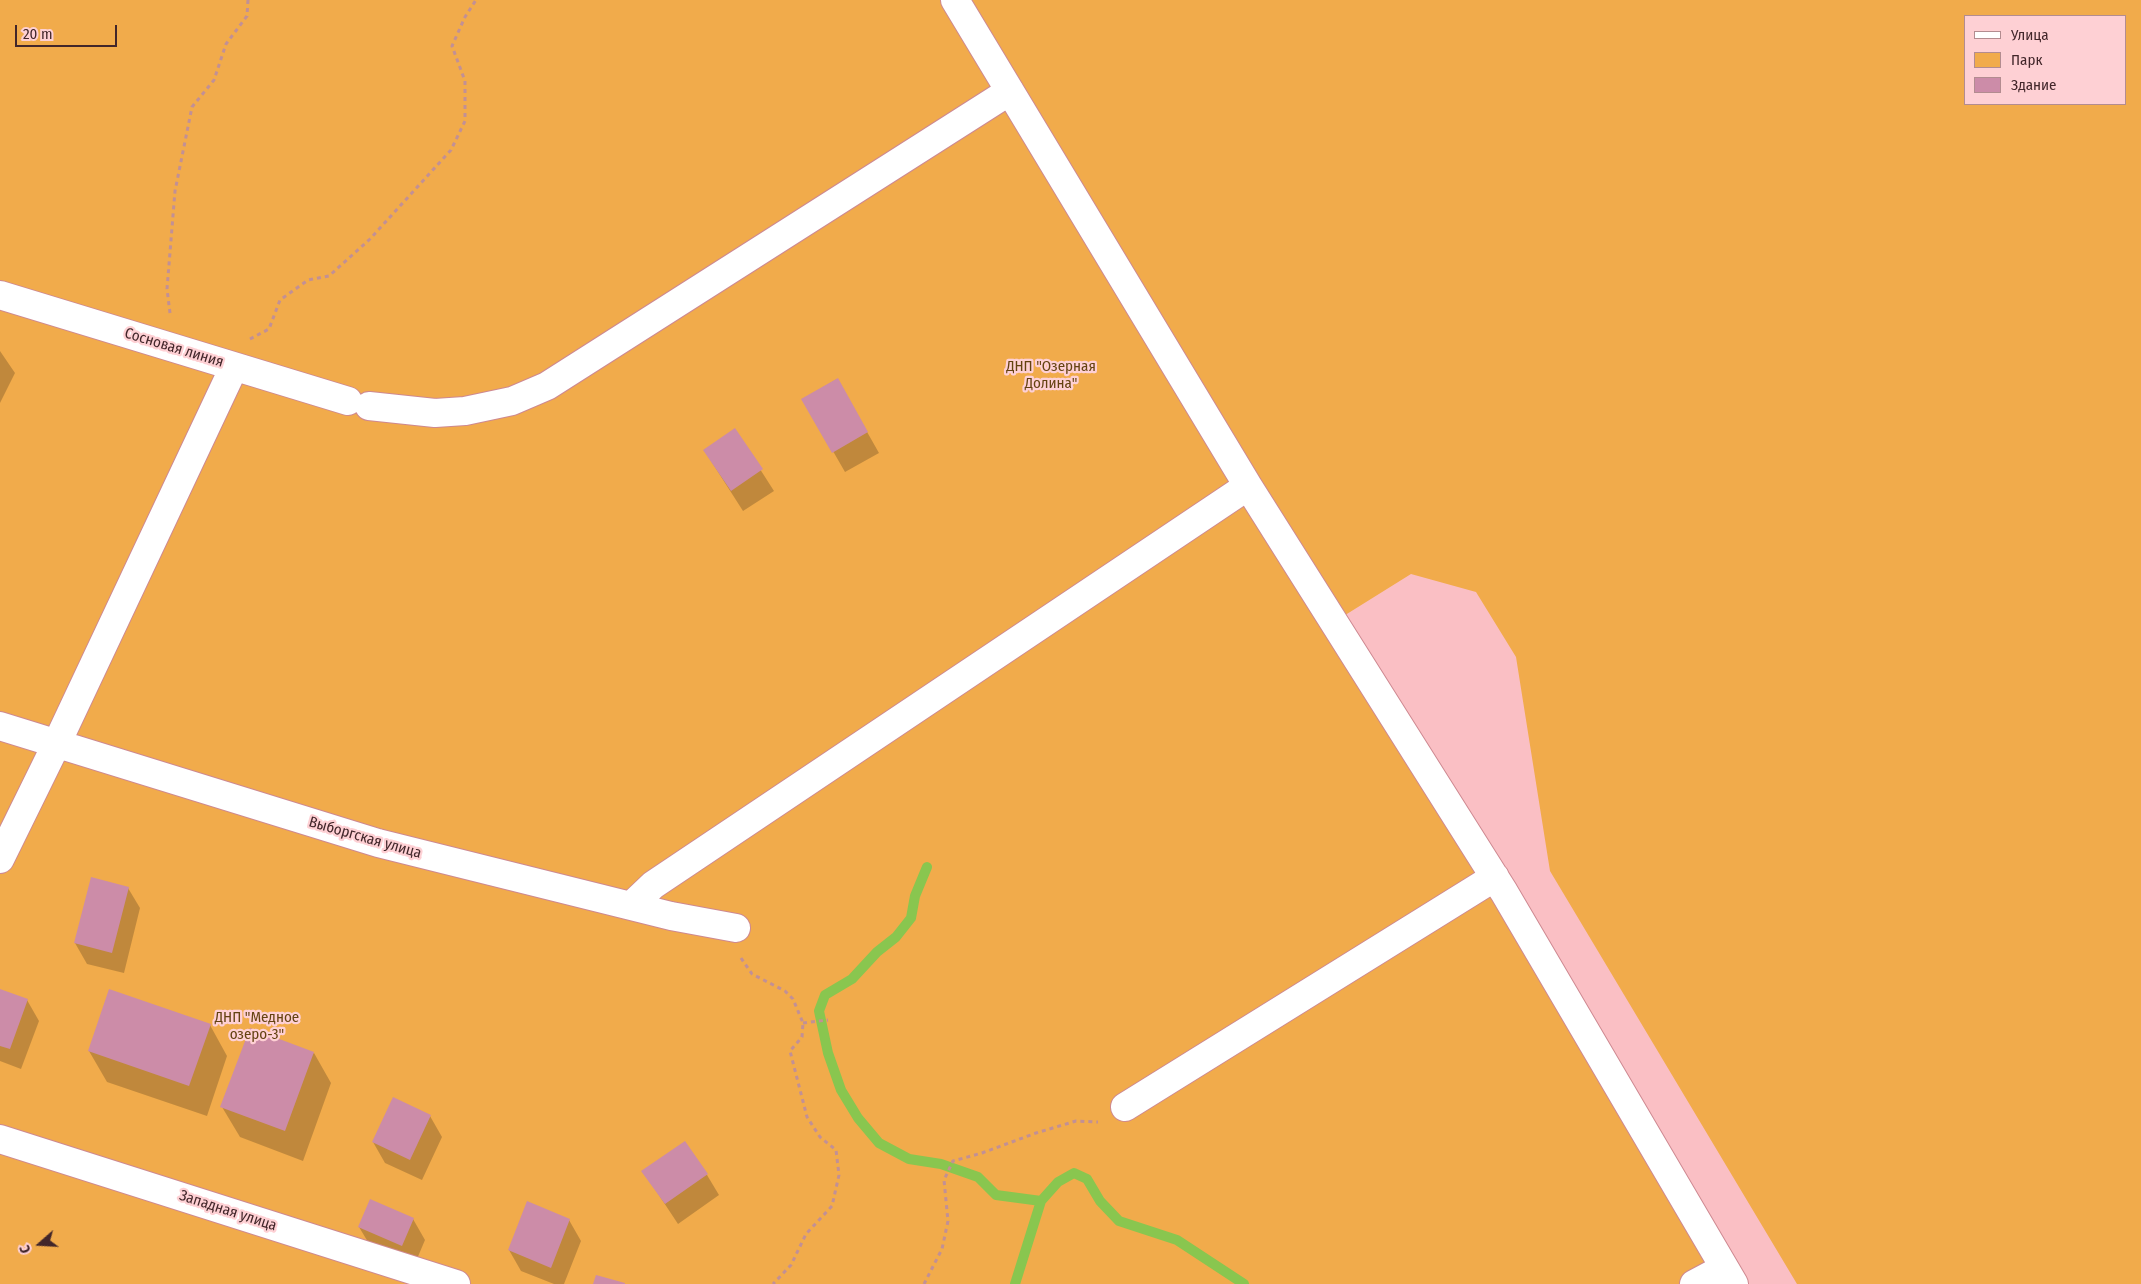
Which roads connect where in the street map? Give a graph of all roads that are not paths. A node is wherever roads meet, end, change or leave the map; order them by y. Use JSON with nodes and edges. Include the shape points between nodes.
{"nodes":[{"id":1,"x":955,"y":0,"type":"edge"},
{"id":2,"x":1010,"y":91,"type":"junction"},
{"id":3,"x":0,"y":295,"type":"edge"},
{"id":4,"x":234,"y":367,"type":"junction"},
{"id":5,"x":1248,"y":486,"type":"junction"},
{"id":6,"x":0,"y":726,"type":"edge"},
{"id":7,"x":57,"y":743,"type":"junction"},
{"id":8,"x":0,"y":859,"type":"edge"},
{"id":9,"x":1495,"y":877,"type":"junction"},
{"id":10,"x":632,"y":905,"type":"junction"},
{"id":11,"x":736,"y":928,"type":"road end"},
{"id":12,"x":1125,"y":1107,"type":"road end"},
{"id":13,"x":0,"y":1139,"type":"edge"},
{"id":14,"x":1729,"y":1276,"type":"edge"},
{"id":15,"x":456,"y":1284,"type":"edge"},
{"id":16,"x":1694,"y":1284,"type":"edge"}],
"edges":[{"from":1,"to":2,"type":"street"},
{"from":2,"to":4,"type":"street","name":"Сосновая линия","via":[[547,386],[512,401],[465,411],[435,413],[359,404]]},
{"from":2,"to":5,"type":"street"},
{"from":3,"to":4,"type":"street","name":"Сосновая линия"},
{"from":4,"to":7,"type":"street"},
{"from":5,"to":9,"type":"street"},
{"from":5,"to":10,"type":"street","via":[[653,885]]},
{"from":6,"to":7,"type":"street","name":"Выборгская улица"},
{"from":7,"to":8,"type":"street"},
{"from":7,"to":10,"type":"street","name":"Выборгская улица","via":[[378,843]]},
{"from":9,"to":12,"type":"street"},
{"from":9,"to":14,"type":"street"},
{"from":10,"to":11,"type":"street","name":"Выборгская улица"},
{"from":13,"to":15,"type":"street","name":"Западная улица"},
{"from":14,"to":16,"type":"street"}]}
